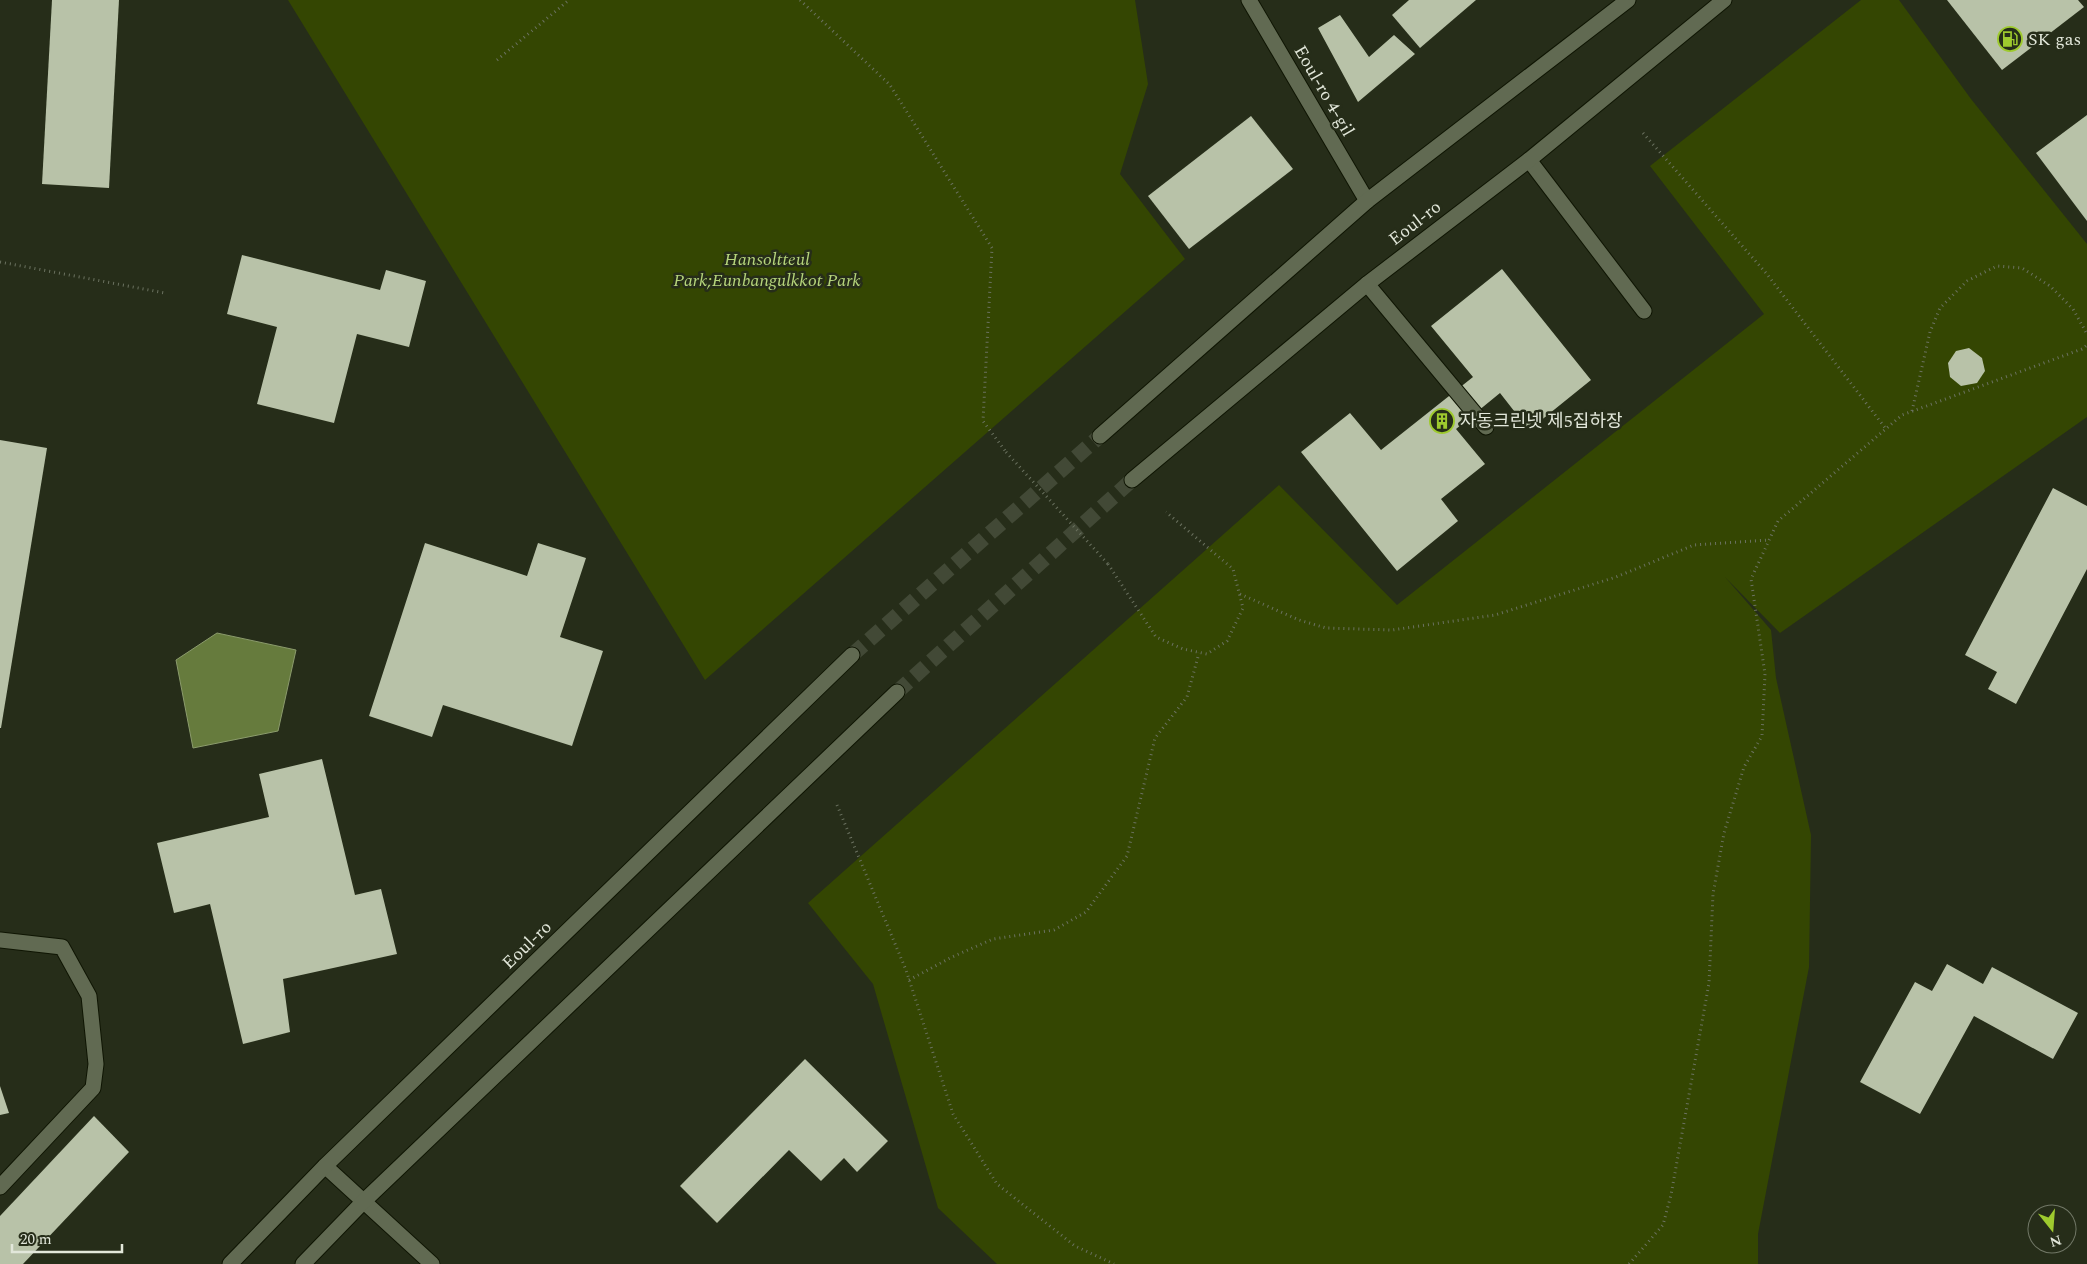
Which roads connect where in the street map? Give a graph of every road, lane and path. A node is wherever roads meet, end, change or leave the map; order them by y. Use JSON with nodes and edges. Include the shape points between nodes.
{"nodes":[{"id":1,"x":569,"y":0,"type":"edge"},
{"id":2,"x":800,"y":0,"type":"edge"},
{"id":3,"x":1249,"y":0,"type":"edge"},
{"id":4,"x":1628,"y":0,"type":"edge"},
{"id":5,"x":1724,"y":0,"type":"edge"},
{"id":6,"x":497,"y":60,"type":"dead end"},
{"id":7,"x":1642,"y":134,"type":"dead end"},
{"id":8,"x":1529,"y":160,"type":"junction"},
{"id":9,"x":1367,"y":201,"type":"junction"},
{"id":10,"x":0,"y":262,"type":"edge"},
{"id":11,"x":1366,"y":284,"type":"junction"},
{"id":12,"x":165,"y":293,"type":"dead end"},
{"id":13,"x":1644,"y":311,"type":"dead end"},
{"id":14,"x":2087,"y":334,"type":"edge"},
{"id":15,"x":2087,"y":345,"type":"edge"},
{"id":16,"x":1912,"y":411,"type":"junction"},
{"id":17,"x":1486,"y":427,"type":"dead end"},
{"id":18,"x":1886,"y":429,"type":"junction"},
{"id":19,"x":1100,"y":436,"type":"tunnel mouth"},
{"id":20,"x":1132,"y":480,"type":"tunnel mouth"},
{"id":21,"x":1166,"y":512,"type":"dead end"},
{"id":22,"x":1769,"y":540,"type":"junction"},
{"id":23,"x":1240,"y":594,"type":"junction"},
{"id":24,"x":1199,"y":653,"type":"junction"},
{"id":25,"x":852,"y":655,"type":"tunnel mouth"},
{"id":26,"x":897,"y":692,"type":"tunnel mouth"},
{"id":27,"x":837,"y":805,"type":"dead end"},
{"id":28,"x":0,"y":940,"type":"edge"},
{"id":29,"x":910,"y":980,"type":"junction"},
{"id":30,"x":325,"y":1166,"type":"junction"},
{"id":31,"x":0,"y":1187,"type":"edge"},
{"id":32,"x":363,"y":1202,"type":"junction"},
{"id":33,"x":230,"y":1264,"type":"edge"},
{"id":34,"x":303,"y":1264,"type":"edge"},
{"id":35,"x":432,"y":1264,"type":"edge"},
{"id":36,"x":1114,"y":1264,"type":"edge"},
{"id":37,"x":1629,"y":1264,"type":"edge"}],
"edges":[{"from":1,"to":6,"type":"path"},
{"from":2,"to":24,"type":"path","bridge":true,"via":[[890,85],[992,248],[983,421],[1006,452],[1108,564],[1156,637]]},
{"from":3,"to":9,"type":"street","name":"Eoul-ro 4-gil"},
{"from":4,"to":9,"type":"street"},
{"from":5,"to":8,"type":"street","name":"Eoul-ro"},
{"from":7,"to":18,"type":"path","via":[[1766,273]]},
{"from":8,"to":11,"type":"street","name":"Eoul-ro"},
{"from":8,"to":13,"type":"street"},
{"from":9,"to":19,"type":"street"},
{"from":10,"to":12,"type":"path"},
{"from":11,"to":17,"type":"street"},
{"from":11,"to":20,"type":"street","name":"Eoul-ro"},
{"from":14,"to":16,"type":"path","via":[[2073,309],[2050,286],[2022,268],[1997,266],[1967,281],[1940,308],[1930,332]]},
{"from":15,"to":16,"type":"path"},
{"from":16,"to":18,"type":"path"},
{"from":18,"to":22,"type":"path","via":[[1778,520]]},
{"from":21,"to":23,"type":"path","via":[[1233,569]]},
{"from":22,"to":23,"type":"path","via":[[1694,545],[1616,577],[1495,615],[1392,630],[1326,628]]},
{"from":22,"to":37,"type":"path","via":[[1751,579],[1766,674],[1762,736],[1744,766],[1724,834],[1713,894],[1710,983],[1669,1202],[1663,1225]]},
{"from":23,"to":24,"type":"path","via":[[1243,608],[1227,641],[1206,654]]},
{"from":24,"to":29,"type":"path","via":[[1187,697],[1154,738],[1126,856],[1086,912],[1054,930],[993,938]]},
{"from":25,"to":30,"type":"street","name":"Eoul-ro"},
{"from":26,"to":32,"type":"street"},
{"from":27,"to":29,"type":"path"},
{"from":28,"to":31,"type":"street","via":[[62,947],[89,996],[96,1064],[93,1088]]},
{"from":29,"to":36,"type":"path","via":[[952,1114],[997,1184],[1076,1246]]},
{"from":30,"to":32,"type":"street"},
{"from":30,"to":33,"type":"street","name":"Eoul-ro"},
{"from":32,"to":34,"type":"street"},
{"from":32,"to":35,"type":"street"}]}
